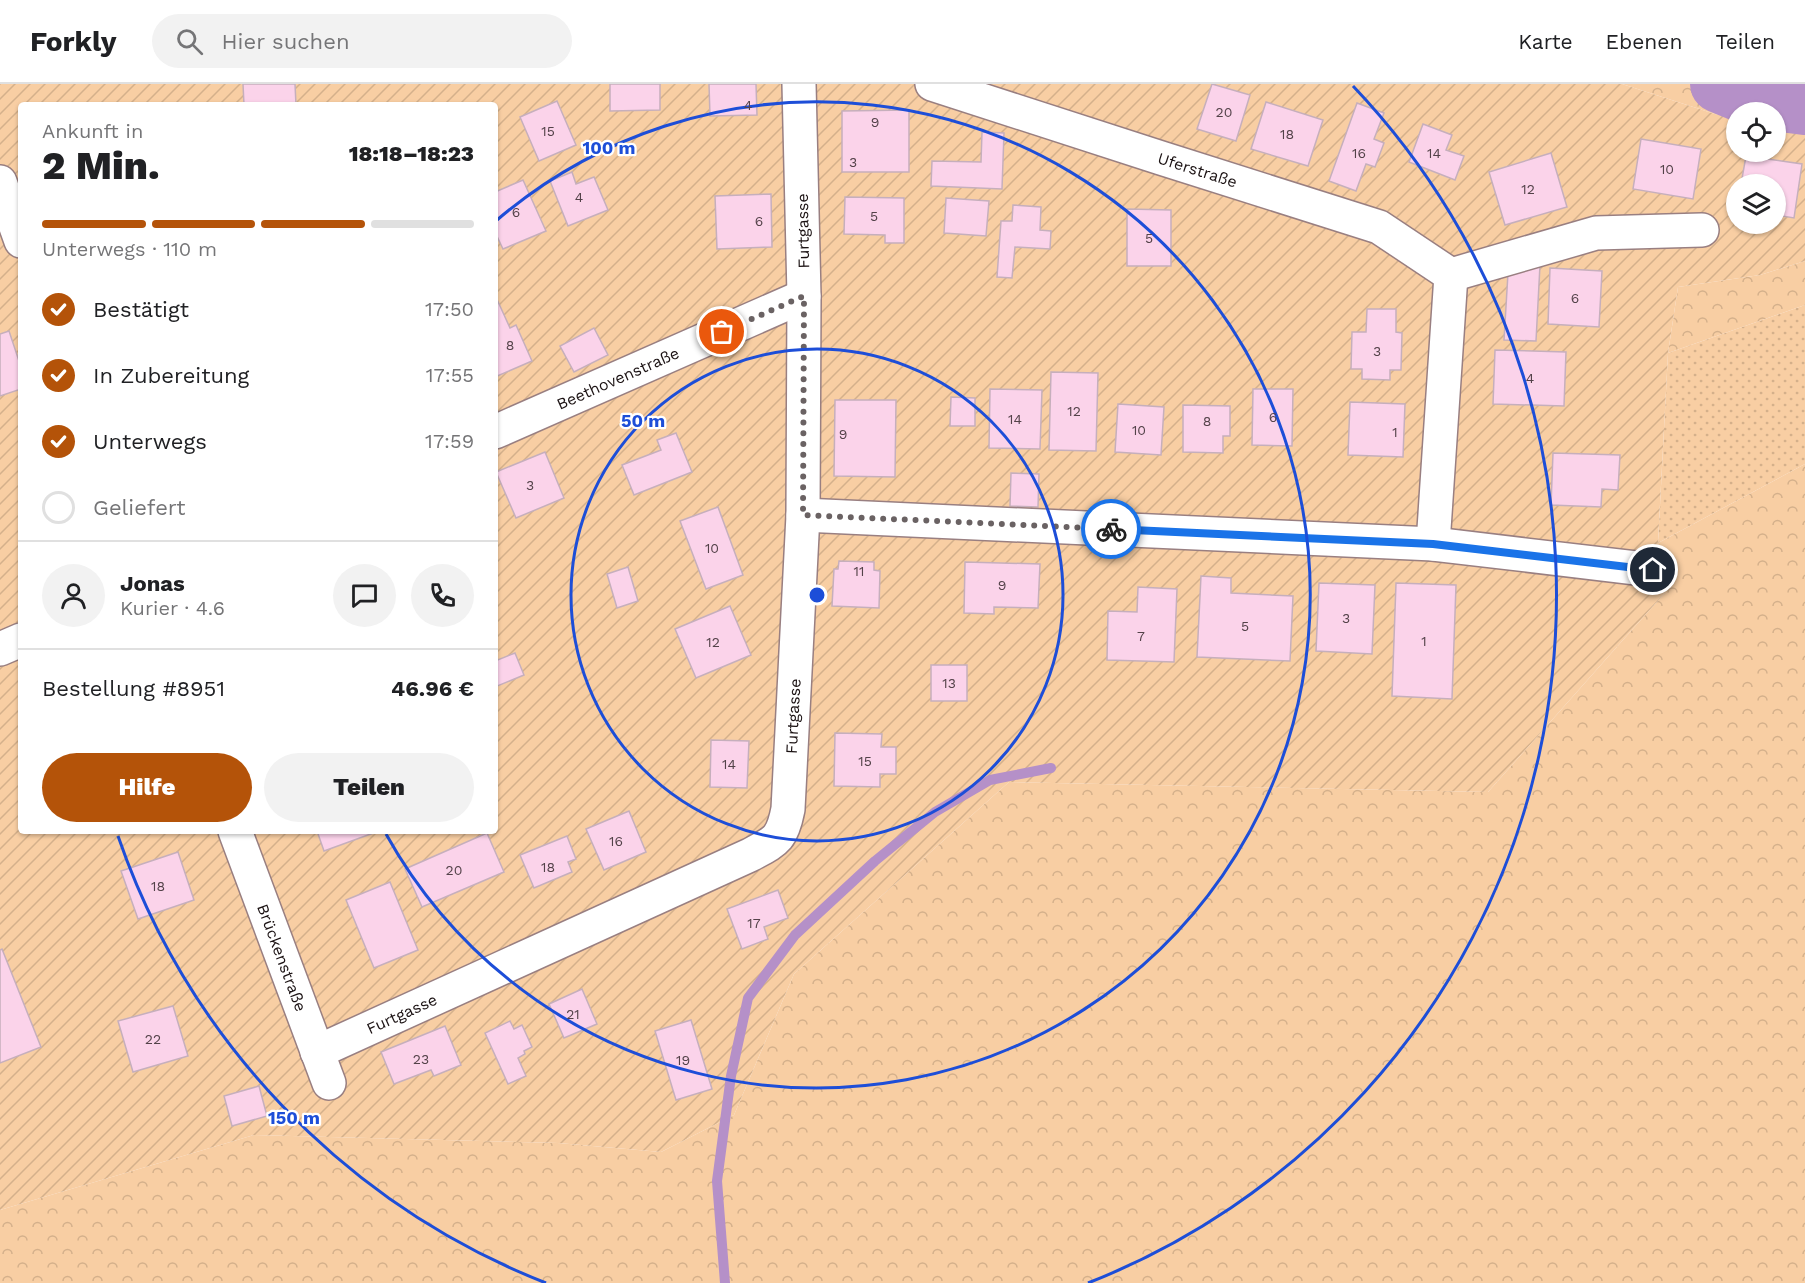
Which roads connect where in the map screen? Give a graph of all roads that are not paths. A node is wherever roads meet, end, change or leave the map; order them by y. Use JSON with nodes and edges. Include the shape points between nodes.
{"nodes":[{"id":1,"x":799,"y":84,"type":"edge"},
{"id":2,"x":932,"y":84,"type":"edge"},
{"id":3,"x":0,"y":182,"type":"edge"},
{"id":4,"x":1702,"y":230,"type":"dead end"},
{"id":5,"x":18,"y":233,"type":"edge"},
{"id":6,"x":1451,"y":275,"type":"junction"},
{"id":7,"x":804,"y":296,"type":"junction"},
{"id":8,"x":498,"y":431,"type":"edge"},
{"id":9,"x":803,"y":515,"type":"junction"},
{"id":10,"x":1433,"y":544,"type":"junction"},
{"id":11,"x":1653,"y":570,"type":"dead end"},
{"id":12,"x":18,"y":641,"type":"edge"},
{"id":13,"x":0,"y":649,"type":"edge"},
{"id":14,"x":236,"y":834,"type":"edge"},
{"id":15,"x":317,"y":1052,"type":"junction"},
{"id":16,"x":329,"y":1083,"type":"dead end"}],
"edges":[{"from":1,"to":7,"type":"street","name":"Furtgasse"},
{"from":2,"to":6,"type":"street","name":"Uferstraße","via":[[1380,227]]},
{"from":3,"to":5,"type":"street"},
{"from":4,"to":6,"type":"street","via":[[1596,234]]},
{"from":6,"to":10,"type":"street"},
{"from":7,"to":8,"type":"street","name":"Beethovenstraße"},
{"from":7,"to":9,"type":"street","name":"Furtgasse"},
{"from":9,"to":10,"type":"street"},
{"from":9,"to":15,"type":"street","name":"Furtgasse","via":[[788,809],[776,841]]},
{"from":10,"to":11,"type":"street"},
{"from":12,"to":13,"type":"street"},
{"from":14,"to":15,"type":"street","name":"Brückenstraße"},
{"from":15,"to":16,"type":"street","name":"Brückenstraße"}]}
